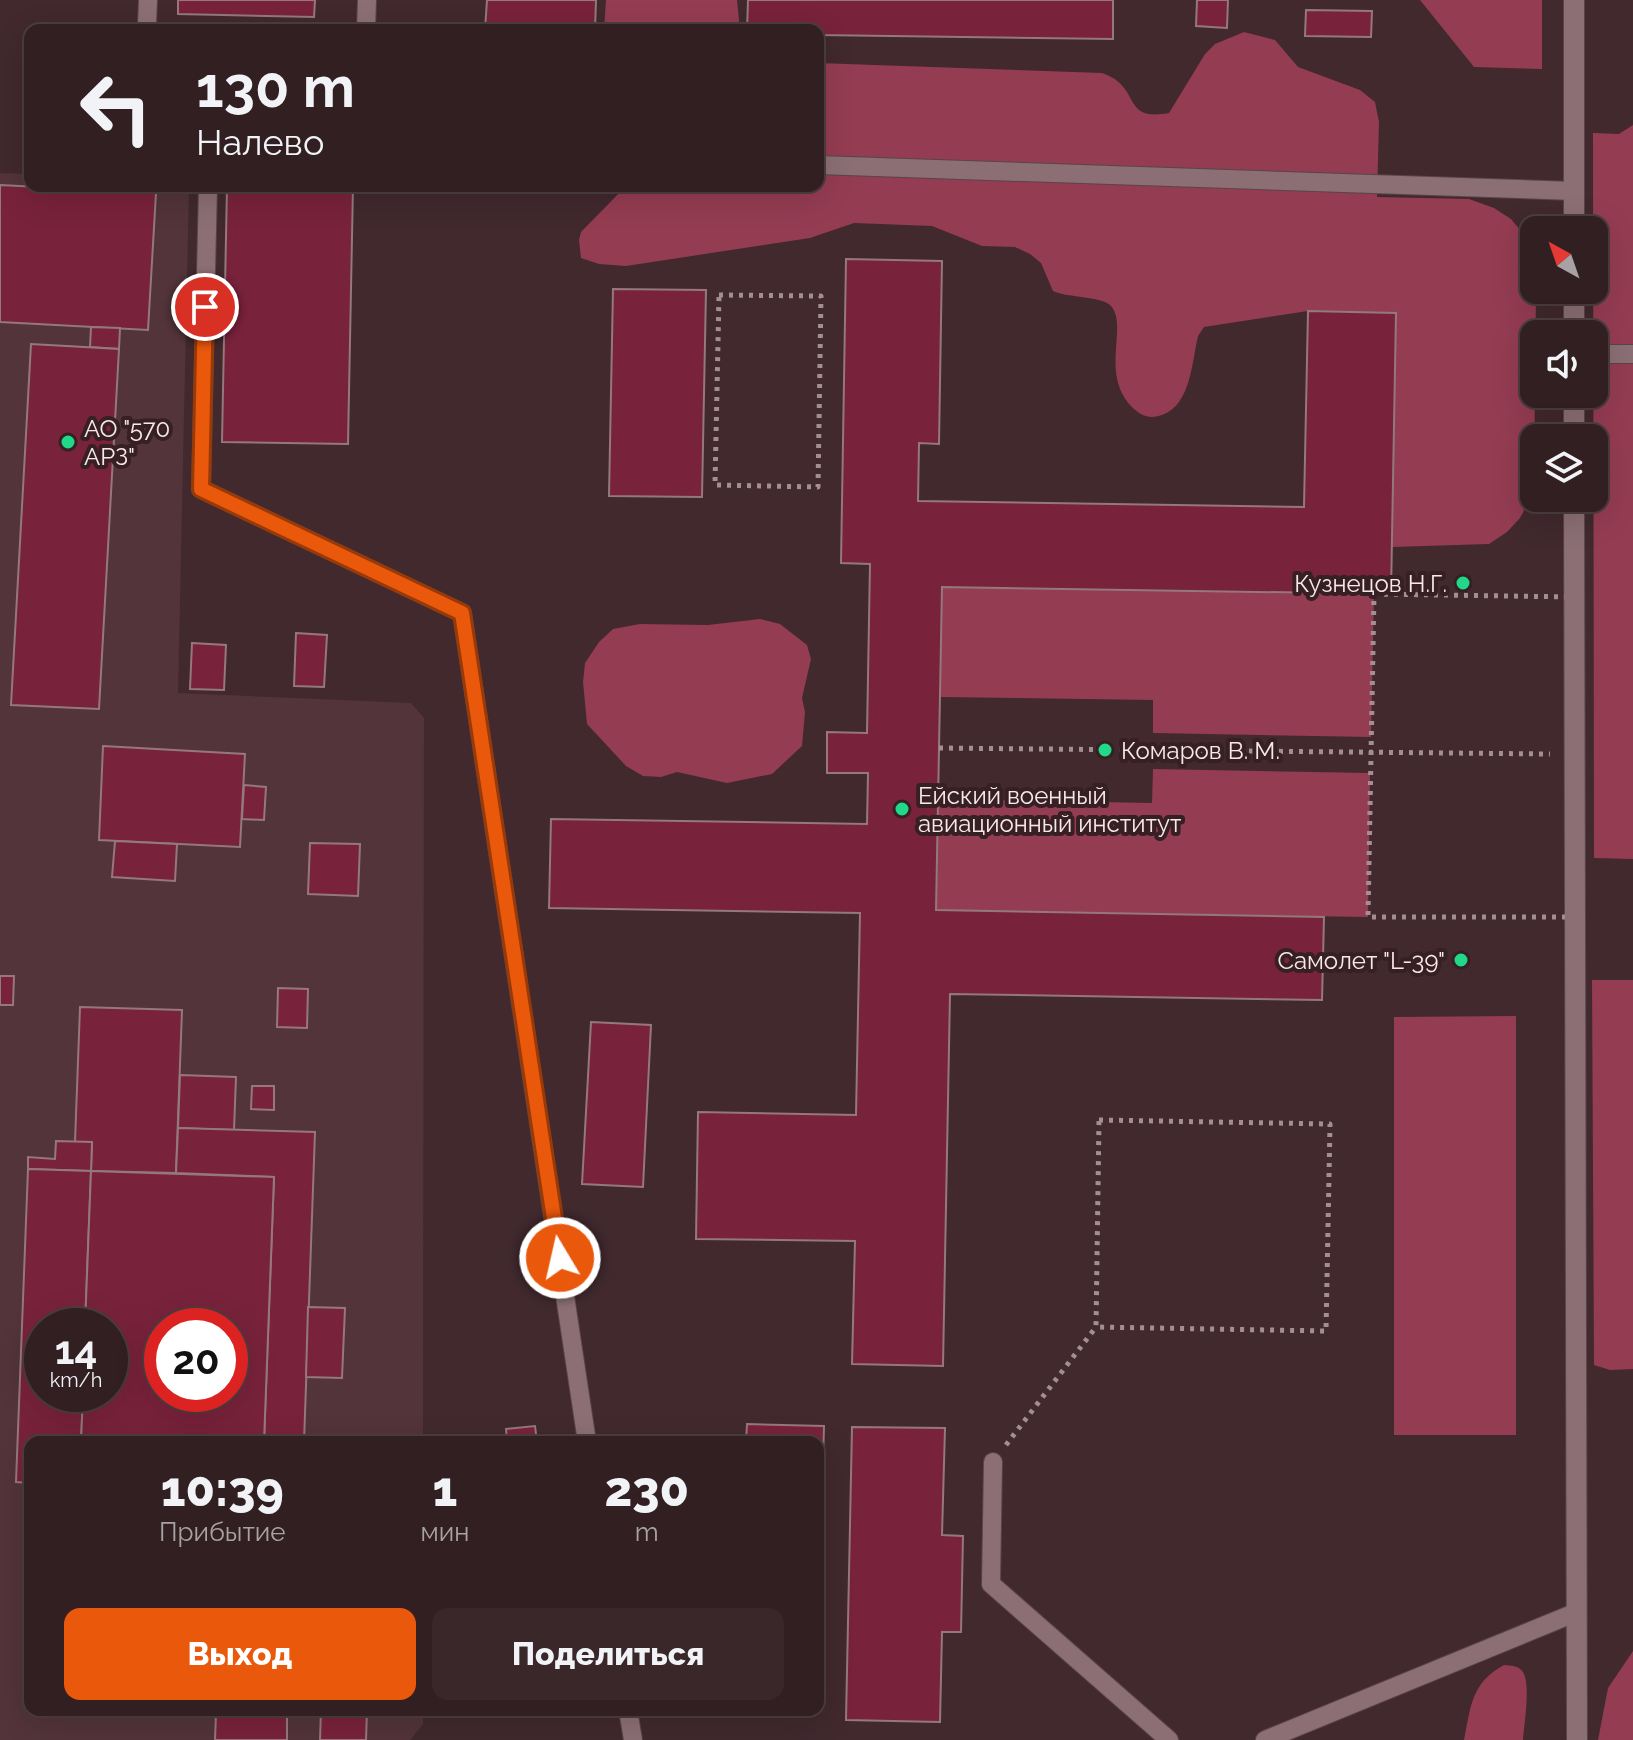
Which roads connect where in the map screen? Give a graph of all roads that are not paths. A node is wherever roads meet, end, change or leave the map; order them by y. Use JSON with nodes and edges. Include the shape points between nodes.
{"nodes":[{"id":1,"x":148,"y":0,"type":"edge"},
{"id":2,"x":367,"y":0,"type":"edge"},
{"id":3,"x":1574,"y":0,"type":"edge"},
{"id":4,"x":147,"y":24,"type":"edge"},
{"id":5,"x":366,"y":24,"type":"edge"},
{"id":6,"x":824,"y":165,"type":"edge"},
{"id":7,"x":1574,"y":191,"type":"junction"},
{"id":8,"x":208,"y":192,"type":"edge"},
{"id":9,"x":1574,"y":216,"type":"edge"},
{"id":10,"x":1608,"y":354,"type":"edge"},
{"id":11,"x":1633,"y":354,"type":"edge"},
{"id":12,"x":1574,"y":512,"type":"edge"},
{"id":13,"x":1575,"y":597,"type":"road end"},
{"id":14,"x":1575,"y":917,"type":"road end"},
{"id":15,"x":586,"y":1436,"type":"edge"},
{"id":16,"x":993,"y":1462,"type":"road end"},
{"id":17,"x":1577,"y":1612,"type":"junction"},
{"id":18,"x":629,"y":1716,"type":"edge"},
{"id":19,"x":633,"y":1740,"type":"edge"},
{"id":20,"x":1169,"y":1740,"type":"edge"},
{"id":21,"x":1265,"y":1740,"type":"edge"},
{"id":22,"x":1577,"y":1740,"type":"edge"}],
"edges":[{"from":1,"to":4,"type":"lane"},
{"from":2,"to":5,"type":"lane"},
{"from":3,"to":7,"type":"street"},
{"from":6,"to":7,"type":"lane"},
{"from":7,"to":9,"type":"street"},
{"from":8,"to":15,"type":"lane","via":[[201,489],[462,613]]},
{"from":10,"to":11,"type":"lane"},
{"from":12,"to":13,"type":"street"},
{"from":14,"to":17,"type":"street"},
{"from":16,"to":20,"type":"lane","via":[[991,1584]]},
{"from":17,"to":21,"type":"lane"},
{"from":17,"to":22,"type":"street"},
{"from":18,"to":19,"type":"lane"}]}
